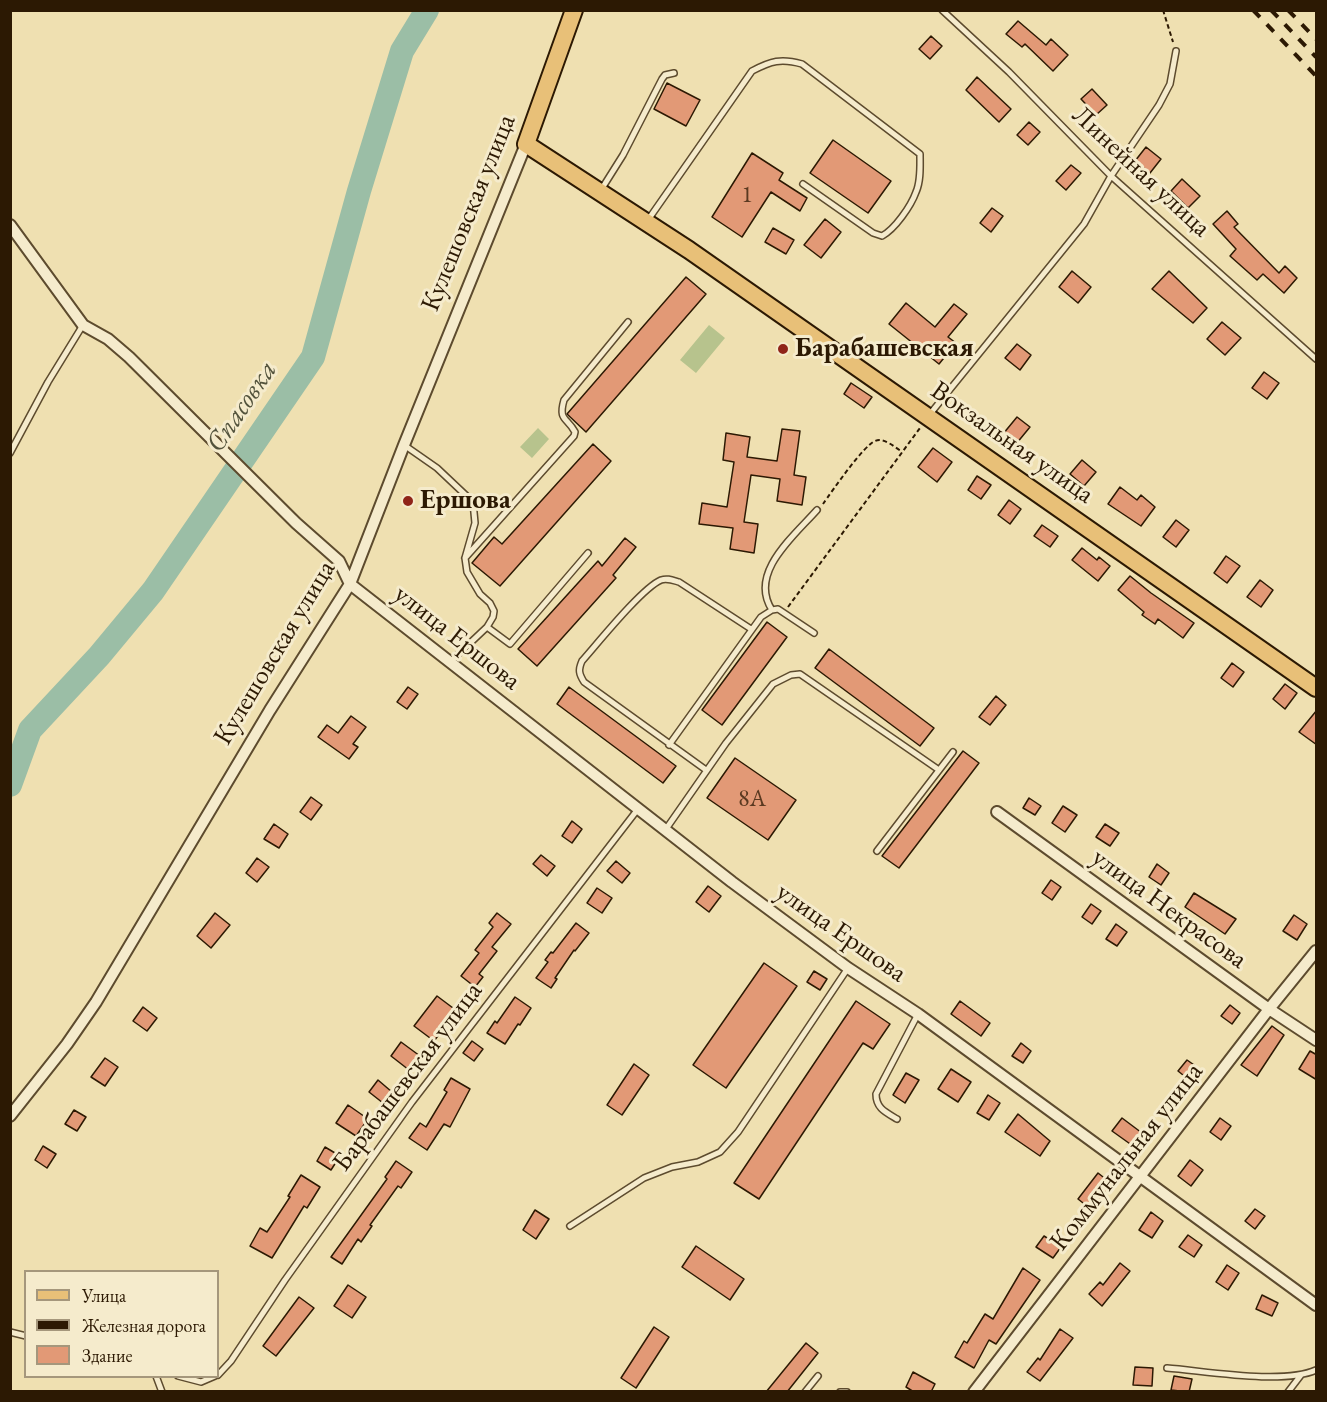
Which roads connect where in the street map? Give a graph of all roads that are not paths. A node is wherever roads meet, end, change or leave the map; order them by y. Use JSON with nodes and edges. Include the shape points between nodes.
{"nodes":[{"id":1,"x":574,"y":10,"type":"edge"},
{"id":2,"x":942,"y":10,"type":"edge"},
{"id":3,"x":1176,"y":51,"type":"road end"},
{"id":4,"x":674,"y":72,"type":"dead end"},
{"id":5,"x":526,"y":144,"type":"junction"},
{"id":6,"x":1110,"y":176,"type":"junction"},
{"id":7,"x":803,"y":184,"type":"dead end"},
{"id":8,"x":600,"y":191,"type":"junction"},
{"id":9,"x":647,"y":221,"type":"junction"},
{"id":10,"x":10,"y":225,"type":"edge"},
{"id":11,"x":628,"y":322,"type":"dead end"},
{"id":12,"x":83,"y":325,"type":"junction"},
{"id":13,"x":1317,"y":359,"type":"edge"},
{"id":14,"x":929,"y":416,"type":"junction"},
{"id":15,"x":404,"y":445,"type":"junction"},
{"id":16,"x":10,"y":453,"type":"edge"},
{"id":17,"x":817,"y":510,"type":"road end"},
{"id":18,"x":588,"y":553,"type":"dead end"},
{"id":19,"x":465,"y":558,"type":"junction"},
{"id":20,"x":350,"y":584,"type":"junction"},
{"id":21,"x":772,"y":610,"type":"junction"},
{"id":22,"x":487,"y":627,"type":"junction"},
{"id":23,"x":751,"y":629,"type":"junction"},
{"id":24,"x":814,"y":633,"type":"dead end"},
{"id":25,"x":451,"y":661,"type":"junction"},
{"id":26,"x":1317,"y":688,"type":"edge"},
{"id":27,"x":669,"y":745,"type":"junction"},
{"id":28,"x":953,"y":752,"type":"dead end"},
{"id":29,"x":706,"y":770,"type":"junction"},
{"id":30,"x":939,"y":770,"type":"junction"},
{"id":31,"x":638,"y":809,"type":"junction"},
{"id":32,"x":997,"y":812,"type":"dead end"},
{"id":33,"x":666,"y":829,"type":"junction"},
{"id":34,"x":877,"y":851,"type":"dead end"},
{"id":35,"x":1317,"y":951,"type":"edge"},
{"id":36,"x":848,"y":968,"type":"junction"},
{"id":37,"x":1269,"y":1009,"type":"junction"},
{"id":38,"x":918,"y":1014,"type":"junction"},
{"id":39,"x":1317,"y":1040,"type":"edge"},
{"id":40,"x":10,"y":1116,"type":"edge"},
{"id":41,"x":897,"y":1119,"type":"dead end"},
{"id":42,"x":1141,"y":1176,"type":"junction"},
{"id":43,"x":570,"y":1226,"type":"dead end"},
{"id":44,"x":1317,"y":1305,"type":"edge"},
{"id":45,"x":1167,"y":1368,"type":"dead end"},
{"id":46,"x":1317,"y":1370,"type":"edge"},
{"id":47,"x":219,"y":1372,"type":"edge"},
{"id":48,"x":1302,"y":1375,"type":"junction"},
{"id":49,"x":818,"y":1376,"type":"dead end"},
{"id":50,"x":156,"y":1378,"type":"edge"},
{"id":51,"x":183,"y":1378,"type":"edge"},
{"id":52,"x":210,"y":1378,"type":"edge"},
{"id":53,"x":201,"y":1382,"type":"junction"},
{"id":54,"x":162,"y":1392,"type":"edge"},
{"id":55,"x":199,"y":1392,"type":"edge"},
{"id":56,"x":805,"y":1392,"type":"edge"},
{"id":57,"x":840,"y":1392,"type":"edge"},
{"id":58,"x":847,"y":1392,"type":"edge"},
{"id":59,"x":974,"y":1392,"type":"edge"},
{"id":60,"x":1287,"y":1392,"type":"edge"}],
"edges":[{"from":1,"to":5,"type":"main road","name":"Кулешовская улица"},
{"from":2,"to":6,"type":"lane","name":"Линейная улица"},
{"from":3,"to":6,"type":"lane","via":[[1170,84],[1159,105]]},
{"from":4,"to":8,"type":"lane","via":[[662,79]]},
{"from":5,"to":8,"type":"main road","name":"Вокзальная улица"},
{"from":5,"to":15,"type":"street","name":"Кулешовская улица"},
{"from":6,"to":13,"type":"lane","name":"Линейная улица"},
{"from":6,"to":14,"type":"lane","via":[[1084,224]]},
{"from":7,"to":9,"type":"lane","via":[[882,236],[892,230],[916,192],[920,154],[802,64],[785,59],[752,71]]},
{"from":8,"to":9,"type":"main road","name":"Вокзальная улица"},
{"from":9,"to":14,"type":"main road","name":"Вокзальная улица"},
{"from":10,"to":12,"type":"street"},
{"from":11,"to":19,"type":"lane","via":[[564,400],[563,419],[573,427],[574,436]]},
{"from":12,"to":16,"type":"lane"},
{"from":12,"to":20,"type":"street","via":[[108,339],[176,402],[339,561]]},
{"from":14,"to":26,"type":"main road","name":"Вокзальная улица"},
{"from":15,"to":19,"type":"lane","via":[[438,468],[473,502],[475,523]]},
{"from":15,"to":20,"type":"street","name":"Кулешовская улица"},
{"from":17,"to":21,"type":"lane","via":[[781,550],[769,570],[764,591]]},
{"from":18,"to":22,"type":"lane","via":[[510,644]]},
{"from":19,"to":22,"type":"lane","via":[[467,572],[494,611]]},
{"from":20,"to":25,"type":"street","name":"улица Ершова"},
{"from":20,"to":40,"type":"street","name":"Кулешовская улица","via":[[96,1002]]},
{"from":21,"to":23,"type":"lane"},
{"from":21,"to":24,"type":"lane","via":[[784,612]]},
{"from":22,"to":25,"type":"lane"},
{"from":23,"to":27,"type":"lane"},
{"from":23,"to":27,"type":"lane","via":[[667,578],[640,597],[582,661],[579,675],[584,682]]},
{"from":25,"to":31,"type":"street","name":"улица Ершова"},
{"from":27,"to":29,"type":"lane"},
{"from":28,"to":30,"type":"lane"},
{"from":29,"to":30,"type":"lane","via":[[773,684],[800,674]]},
{"from":29,"to":33,"type":"lane"},
{"from":30,"to":34,"type":"lane"},
{"from":31,"to":33,"type":"street","name":"улица Ершова"},
{"from":31,"to":47,"type":"lane","name":"Барабашевская улица","via":[[412,1102],[231,1361]]},
{"from":32,"to":37,"type":"street","name":"улица Некрасова"},
{"from":33,"to":36,"type":"street","name":"улица Ершова"},
{"from":35,"to":37,"type":"street","name":"Коммунальная улица"},
{"from":36,"to":38,"type":"street","name":"улица Ершова"},
{"from":36,"to":43,"type":"lane","via":[[738,1132],[720,1152],[644,1178]]},
{"from":37,"to":39,"type":"street","name":"улица Некрасова"},
{"from":37,"to":42,"type":"street","name":"Коммунальная улица"},
{"from":38,"to":41,"type":"lane","via":[[876,1094],[876,1103]]},
{"from":38,"to":42,"type":"street","name":"улица Ершова"},
{"from":42,"to":44,"type":"street","name":"улица Ершова"},
{"from":42,"to":59,"type":"street","name":"Коммунальная улица"},
{"from":45,"to":48,"type":"lane","via":[[1263,1376]]},
{"from":46,"to":48,"type":"lane"},
{"from":48,"to":60,"type":"lane"},
{"from":49,"to":56,"type":"lane"},
{"from":50,"to":54,"type":"lane"},
{"from":51,"to":53,"type":"lane"},
{"from":52,"to":53,"type":"lane"},
{"from":53,"to":55,"type":"lane"},
{"from":57,"to":58,"type":"lane"}]}
